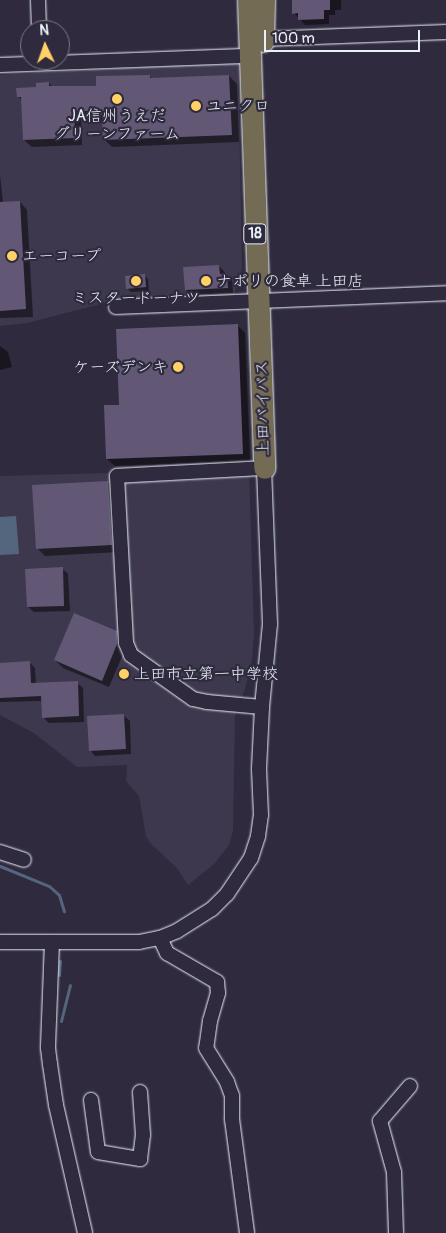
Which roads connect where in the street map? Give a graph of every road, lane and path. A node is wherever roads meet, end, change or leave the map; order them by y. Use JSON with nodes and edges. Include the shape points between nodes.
{"nodes":[{"id":1,"x":38,"y":0,"type":"edge"},
{"id":2,"x":248,"y":0,"type":"edge"},
{"id":3,"x":264,"y":0,"type":"edge"},
{"id":4,"x":39,"y":20,"type":"edge"},
{"id":5,"x":446,"y":32,"type":"edge"},
{"id":6,"x":263,"y":39,"type":"junction"},
{"id":7,"x":250,"y":56,"type":"junction"},
{"id":8,"x":70,"y":60,"type":"edge"},
{"id":9,"x":20,"y":63,"type":"edge"},
{"id":10,"x":0,"y":65,"type":"edge"},
{"id":11,"x":446,"y":293,"type":"edge"},
{"id":12,"x":262,"y":301,"type":"junction"},
{"id":13,"x":116,"y":307,"type":"dead end"},
{"id":14,"x":264,"y":468,"type":"junction"},
{"id":15,"x":262,"y":707,"type":"junction"},
{"id":16,"x":0,"y":852,"type":"edge"},
{"id":17,"x":24,"y":860,"type":"dead end"},
{"id":18,"x":160,"y":938,"type":"junction"},
{"id":19,"x":0,"y":942,"type":"edge"},
{"id":20,"x":52,"y":942,"type":"junction"},
{"id":21,"x":410,"y":1086,"type":"dead end"},
{"id":22,"x":140,"y":1092,"type":"dead end"},
{"id":23,"x":91,"y":1100,"type":"dead end"},
{"id":24,"x":85,"y":1233,"type":"edge"},
{"id":25,"x":247,"y":1233,"type":"edge"},
{"id":26,"x":396,"y":1233,"type":"edge"}],
"edges":[{"from":1,"to":4,"type":"street"},
{"from":2,"to":7,"type":"highway","name":"上田バイパス","number":"18"},
{"from":3,"to":6,"type":"highway","name":"上田バイパス","number":"18"},
{"from":5,"to":6,"type":"street"},
{"from":6,"to":12,"type":"highway","name":"上田バイパス","number":"18"},
{"from":7,"to":8,"type":"street"},
{"from":7,"to":12,"type":"highway","name":"上田バイパス","number":"18"},
{"from":9,"to":10,"type":"street"},
{"from":11,"to":12,"type":"street"},
{"from":12,"to":13,"type":"street"},
{"from":12,"to":14,"type":"highway","name":"上田バイパス","number":"18"},
{"from":14,"to":15,"type":"street","via":[[270,624]]},
{"from":14,"to":15,"type":"street","via":[[117,476],[126,643],[131,656],[193,699]]},
{"from":15,"to":18,"type":"street","via":[[261,815],[251,858],[212,909]]},
{"from":16,"to":17,"type":"street"},
{"from":18,"to":20,"type":"street","via":[[120,943]]},
{"from":18,"to":25,"type":"street","via":[[167,953],[218,982],[206,1048],[232,1096],[232,1119]]},
{"from":19,"to":20,"type":"street"},
{"from":20,"to":24,"type":"street","via":[[49,1056],[56,1105]]},
{"from":21,"to":26,"type":"street","via":[[380,1121],[394,1172]]},
{"from":22,"to":23,"type":"street","via":[[143,1134],[140,1159],[98,1152]]}]}
